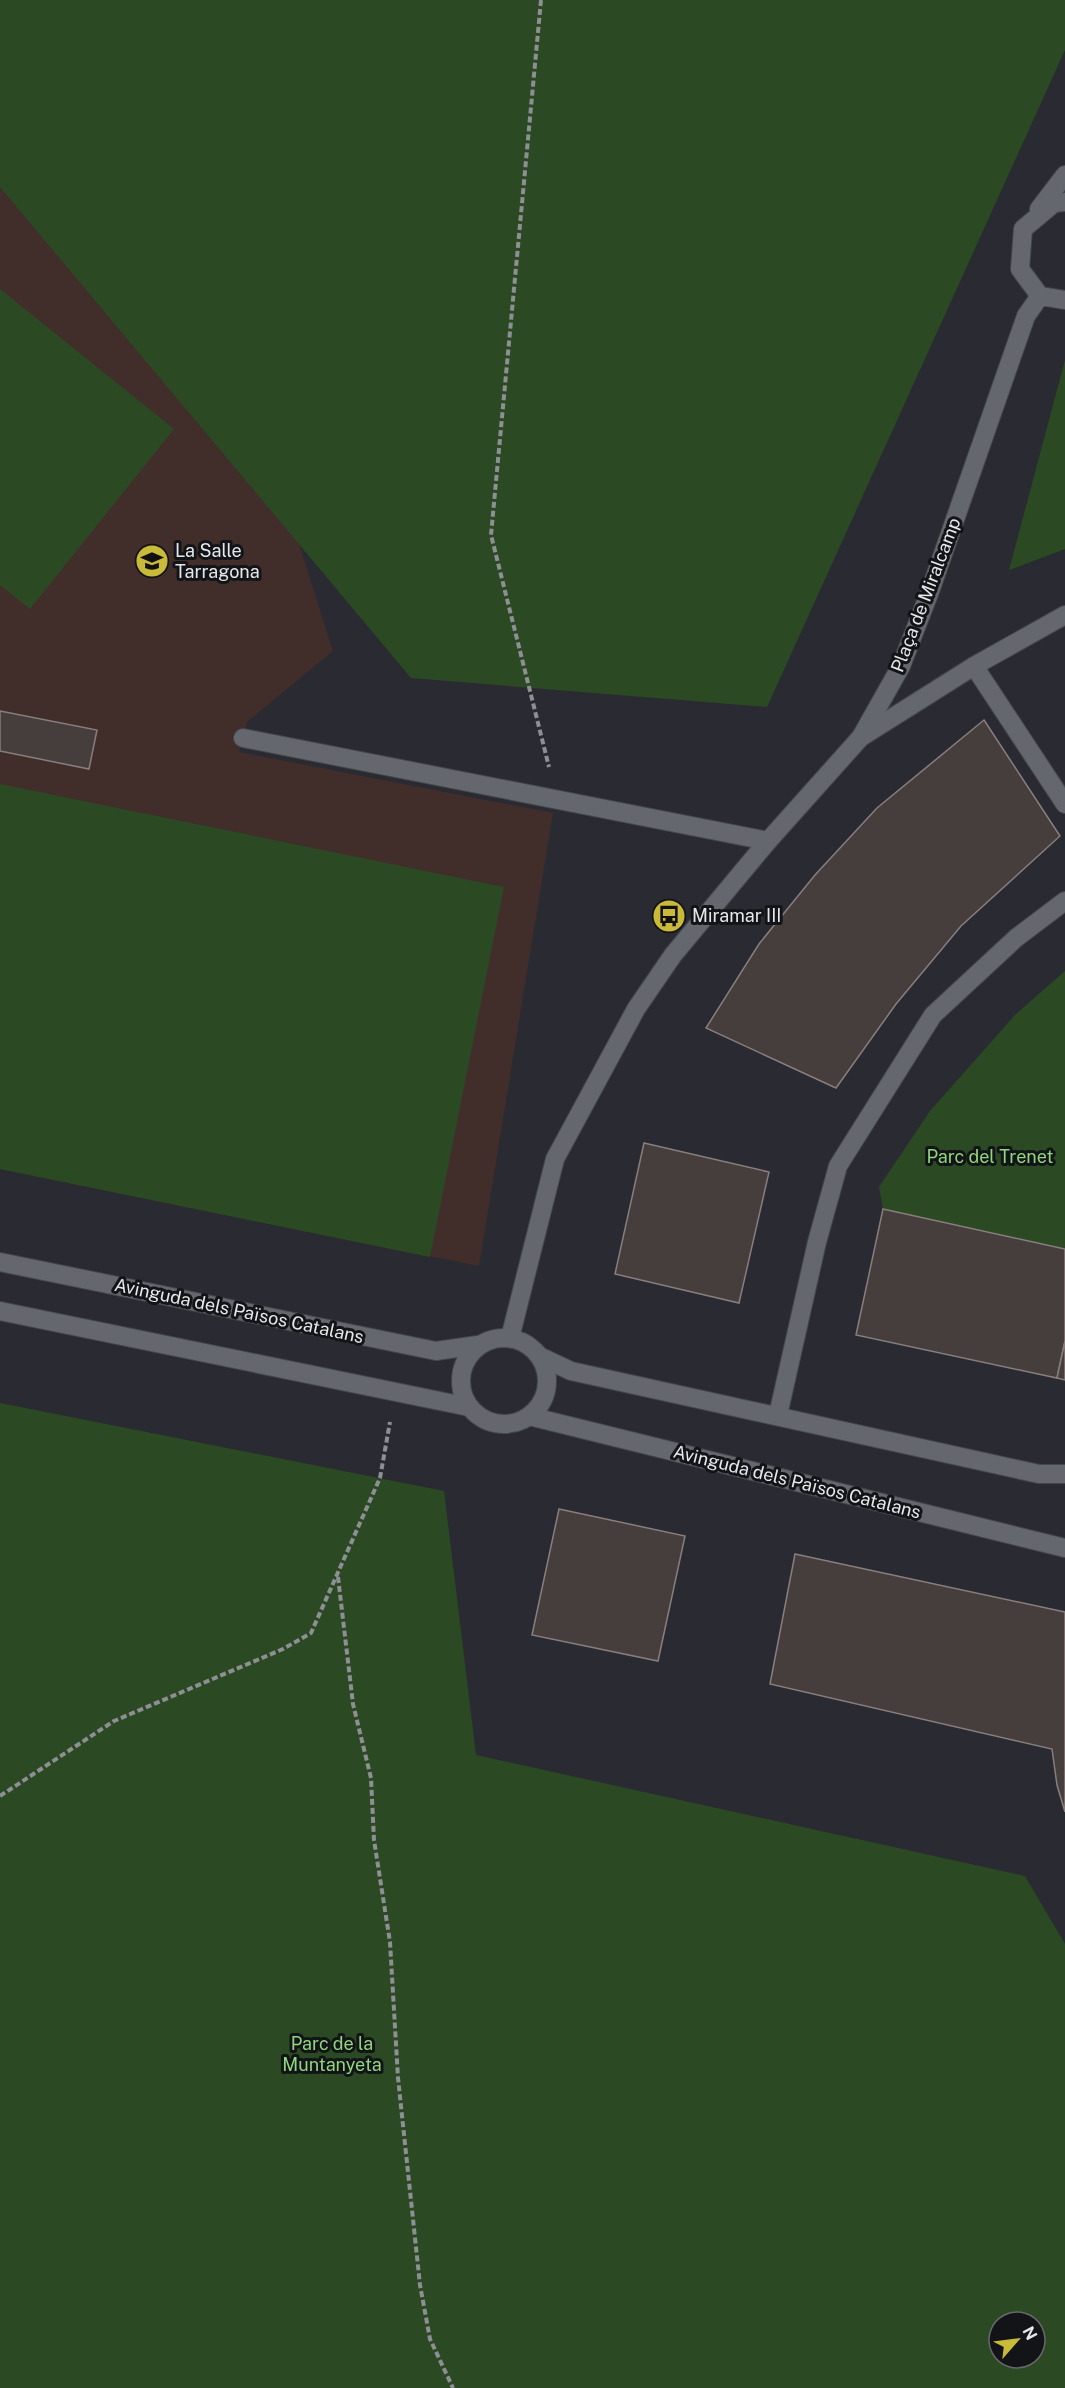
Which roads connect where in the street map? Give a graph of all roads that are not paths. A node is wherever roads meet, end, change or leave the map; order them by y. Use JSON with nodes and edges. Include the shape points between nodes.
{"nodes":[{"id":1,"x":1065,"y":175,"type":"edge"},
{"id":2,"x":1065,"y":202,"type":"edge"},
{"id":3,"x":1023,"y":229,"type":"junction"},
{"id":4,"x":1040,"y":296,"type":"junction"},
{"id":5,"x":1065,"y":300,"type":"edge"},
{"id":6,"x":1065,"y":615,"type":"edge"},
{"id":7,"x":975,"y":666,"type":"junction"},
{"id":8,"x":861,"y":737,"type":"junction"},
{"id":9,"x":243,"y":738,"type":"dead end"},
{"id":10,"x":1065,"y":804,"type":"edge"},
{"id":11,"x":768,"y":841,"type":"junction"},
{"id":12,"x":1065,"y":901,"type":"edge"},
{"id":13,"x":0,"y":1262,"type":"edge"},
{"id":14,"x":0,"y":1311,"type":"edge"},
{"id":15,"x":510,"y":1338,"type":"junction"},
{"id":16,"x":478,"y":1346,"type":"junction"},
{"id":17,"x":539,"y":1356,"type":"junction"},
{"id":18,"x":469,"y":1407,"type":"junction"},
{"id":19,"x":777,"y":1415,"type":"junction"},
{"id":20,"x":529,"y":1416,"type":"junction"},
{"id":21,"x":1065,"y":1474,"type":"edge"},
{"id":22,"x":1065,"y":1548,"type":"edge"}],
"edges":[{"from":1,"to":3,"type":"street"},
{"from":2,"to":3,"type":"street","via":[[1054,202]]},
{"from":3,"to":4,"type":"street","via":[[1020,269]]},
{"from":4,"to":5,"type":"street"},
{"from":4,"to":8,"type":"street","name":"Plaça de Miralcamp","via":[[1026,316],[901,666]]},
{"from":6,"to":7,"type":"street"},
{"from":7,"to":8,"type":"street"},
{"from":7,"to":10,"type":"street"},
{"from":8,"to":11,"type":"street"},
{"from":9,"to":11,"type":"street"},
{"from":11,"to":15,"type":"street","via":[[673,955],[642,1000],[560,1149]]},
{"from":12,"to":19,"type":"street","via":[[1016,938],[933,1016],[838,1166]]},
{"from":13,"to":16,"type":"street","name":"Avinguda dels Països Catalans","via":[[436,1352]]},
{"from":14,"to":18,"type":"street"},
{"from":15,"to":16,"type":"street","via":[[488,1340]]},
{"from":15,"to":17,"type":"street","via":[[531,1347]]},
{"from":16,"to":18,"type":"street","via":[[469,1355],[460,1381]]},
{"from":17,"to":19,"type":"street","via":[[571,1371]]},
{"from":17,"to":20,"type":"street","via":[[545,1368],[545,1395]]},
{"from":18,"to":20,"type":"street","via":[[490,1423],[517,1422]]},
{"from":19,"to":21,"type":"street","via":[[1039,1474]]},
{"from":20,"to":22,"type":"street","name":"Avinguda dels Països Catalans"}]}
